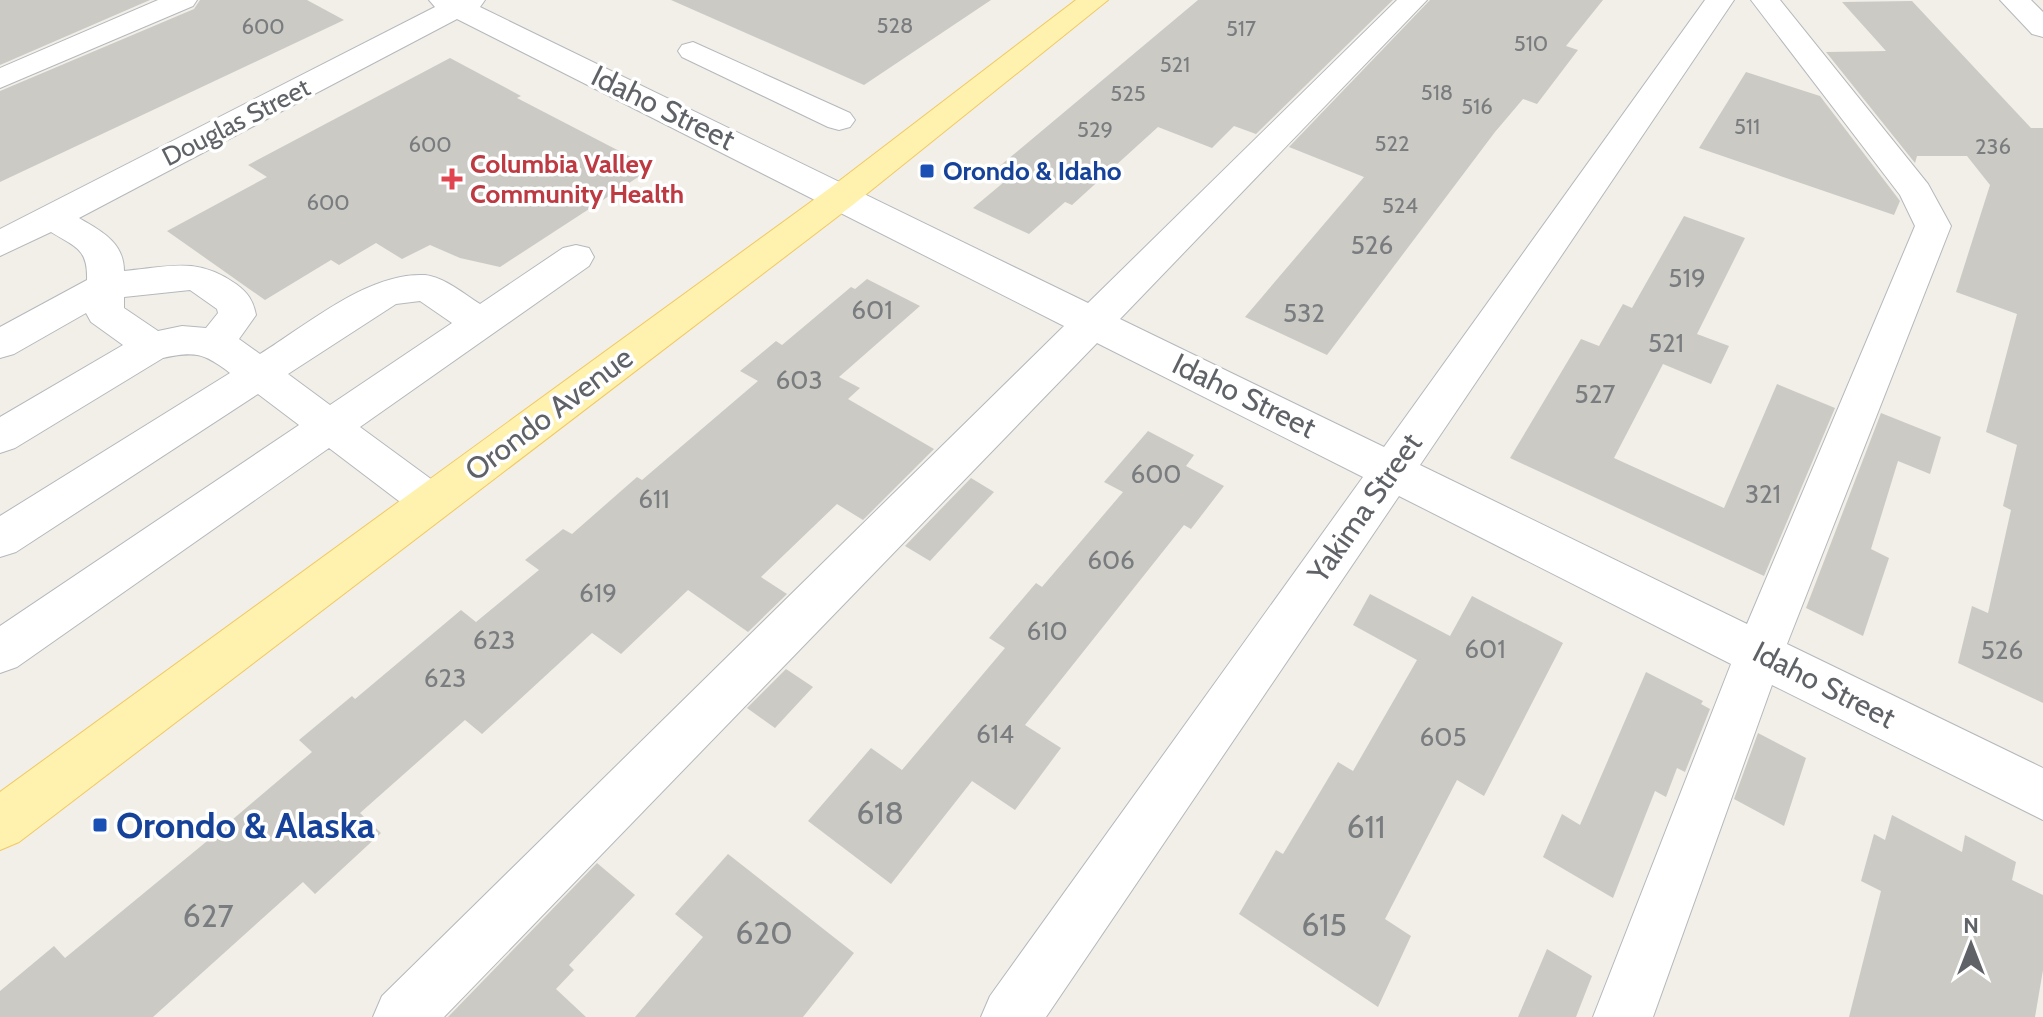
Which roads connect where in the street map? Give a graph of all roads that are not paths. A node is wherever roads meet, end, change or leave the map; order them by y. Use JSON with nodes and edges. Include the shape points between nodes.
{"nodes":[{"id":1,"x":183,"y":0,"type":"edge"},
{"id":2,"x":1094,"y":0,"type":"edge"},
{"id":3,"x":1413,"y":0,"type":"edge"},
{"id":4,"x":1720,"y":0,"type":"edge"},
{"id":5,"x":1765,"y":0,"type":"edge"},
{"id":6,"x":2014,"y":0,"type":"edge"},
{"id":7,"x":457,"y":2,"type":"edge"},
{"id":8,"x":2043,"y":28,"type":"edge"},
{"id":9,"x":693,"y":51,"type":"dead end"},
{"id":10,"x":0,"y":79,"type":"edge"},
{"id":11,"x":839,"y":120,"type":"dead end"},
{"id":12,"x":842,"y":196,"type":"junction"},
{"id":13,"x":52,"y":217,"type":"junction"},
{"id":14,"x":0,"y":244,"type":"edge"},
{"id":15,"x":576,"y":257,"type":"dead end"},
{"id":16,"x":105,"y":286,"type":"junction"},
{"id":17,"x":1093,"y":321,"type":"junction"},
{"id":18,"x":481,"y":323,"type":"junction"},
{"id":19,"x":216,"y":342,"type":"junction"},
{"id":20,"x":0,"y":344,"type":"edge"},
{"id":21,"x":152,"y":346,"type":"junction"},
{"id":22,"x":259,"y":374,"type":"junction"},
{"id":23,"x":329,"y":426,"type":"junction"},
{"id":24,"x":0,"y":437,"type":"edge"},
{"id":25,"x":1391,"y":469,"type":"junction"},
{"id":26,"x":431,"y":502,"type":"junction"},
{"id":27,"x":0,"y":539,"type":"edge"},
{"id":28,"x":0,"y":652,"type":"edge"},
{"id":29,"x":1759,"y":653,"type":"junction"},
{"id":30,"x":2043,"y":795,"type":"edge"},
{"id":31,"x":0,"y":824,"type":"edge"},
{"id":32,"x":403,"y":1017,"type":"edge"},
{"id":33,"x":1011,"y":1017,"type":"edge"},
{"id":34,"x":1623,"y":1017,"type":"edge"}],
"edges":[{"from":1,"to":10,"type":"street"},
{"from":2,"to":12,"type":"main road","name":"Orondo Avenue"},
{"from":3,"to":17,"type":"street"},
{"from":4,"to":25,"type":"street","name":"Yakima Street"},
{"from":5,"to":29,"type":"street","via":[[1916,192],[1933,226]]},
{"from":6,"to":8,"type":"street"},
{"from":7,"to":12,"type":"street","name":"Idaho Street"},
{"from":7,"to":13,"type":"street","name":"Douglas Street"},
{"from":9,"to":11,"type":"street"},
{"from":12,"to":17,"type":"street","name":"Idaho Street"},
{"from":12,"to":26,"type":"main road","name":"Orondo Avenue"},
{"from":13,"to":14,"type":"street","name":"Douglas Street"},
{"from":13,"to":16,"type":"street","via":[[98,245],[106,264]]},
{"from":15,"to":18,"type":"street"},
{"from":16,"to":19,"type":"street","via":[[203,279],[235,303],[237,315]]},
{"from":16,"to":20,"type":"street"},
{"from":16,"to":21,"type":"street","via":[[105,313]]},
{"from":17,"to":25,"type":"street","name":"Idaho Street"},
{"from":17,"to":32,"type":"street"},
{"from":18,"to":22,"type":"street","via":[[426,288],[387,292]]},
{"from":18,"to":23,"type":"street"},
{"from":19,"to":21,"type":"street","via":[[182,340]]},
{"from":19,"to":22,"type":"street"},
{"from":21,"to":24,"type":"street"},
{"from":22,"to":23,"type":"street"},
{"from":22,"to":27,"type":"street"},
{"from":23,"to":26,"type":"street"},
{"from":23,"to":28,"type":"street"},
{"from":25,"to":29,"type":"street","name":"Idaho Street"},
{"from":25,"to":33,"type":"street","name":"Yakima Street"},
{"from":26,"to":31,"type":"main road","name":"Orondo Avenue"},
{"from":29,"to":30,"type":"street","name":"Idaho Street"},
{"from":29,"to":34,"type":"street"}]}
